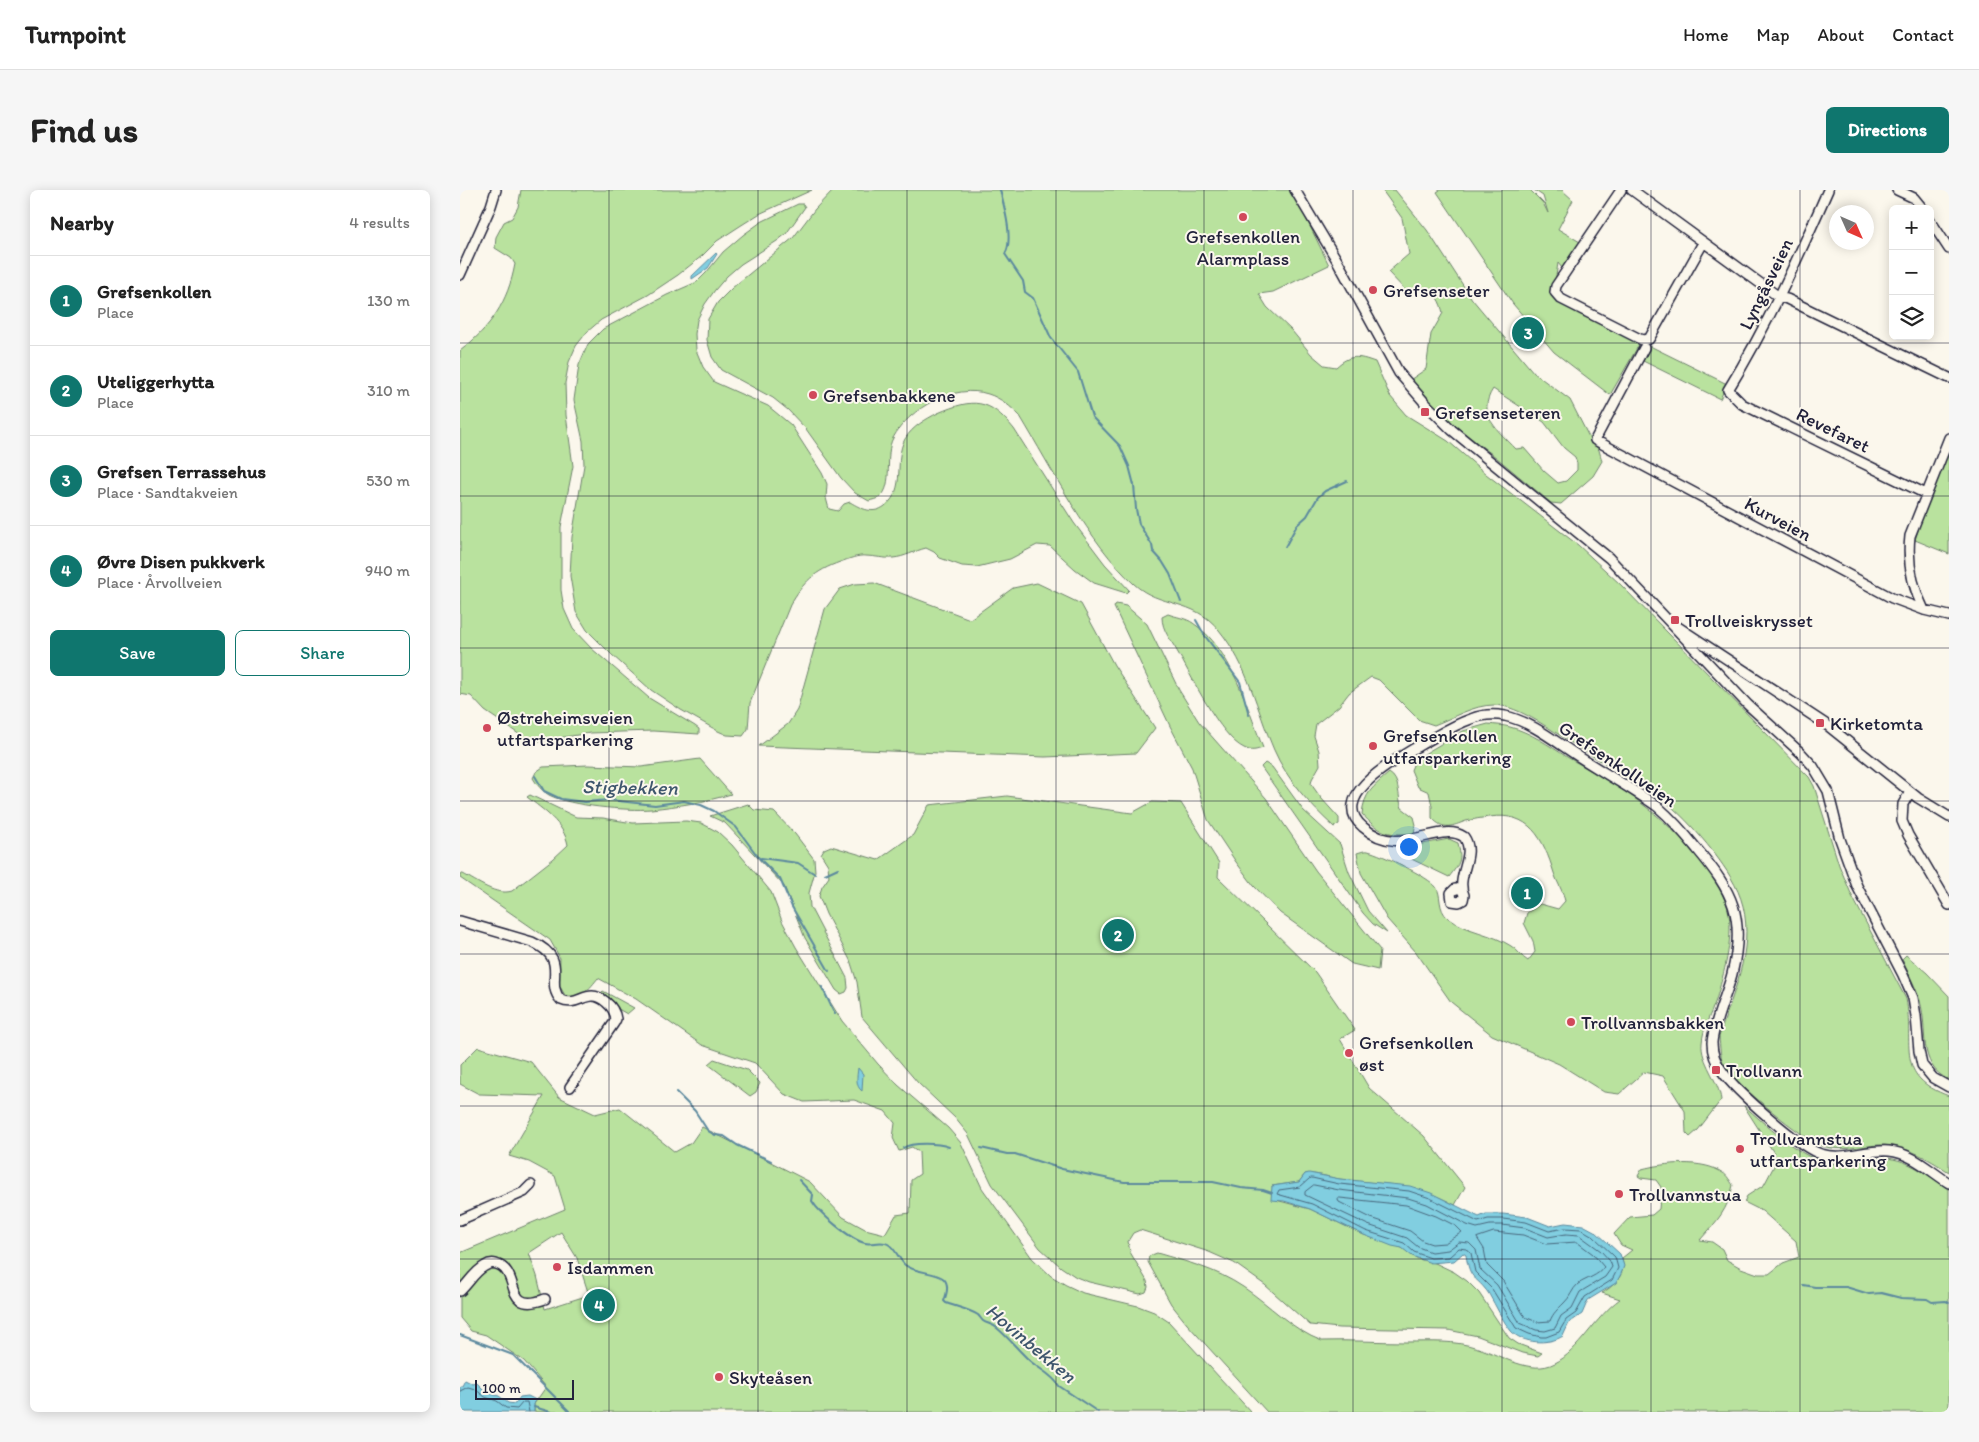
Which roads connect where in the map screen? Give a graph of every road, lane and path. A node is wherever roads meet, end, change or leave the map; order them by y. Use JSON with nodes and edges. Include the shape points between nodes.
{"nodes":[{"id":1,"x":496,"y":190,"type":"edge"},
{"id":2,"x":1295,"y":190,"type":"edge"},
{"id":3,"x":1621,"y":190,"type":"edge"},
{"id":4,"x":1632,"y":190,"type":"edge"},
{"id":5,"x":1828,"y":190,"type":"edge"},
{"id":6,"x":1897,"y":190,"type":"edge"},
{"id":7,"x":1920,"y":205,"type":"edge"},
{"id":8,"x":1934,"y":226,"type":"edge"},
{"id":9,"x":1703,"y":243,"type":"junction"},
{"id":10,"x":1949,"y":249,"type":"edge"},
{"id":11,"x":460,"y":275,"type":"edge"},
{"id":12,"x":1779,"y":297,"type":"junction"},
{"id":13,"x":1644,"y":348,"type":"dead end"},
{"id":14,"x":1949,"y":378,"type":"edge"},
{"id":15,"x":1728,"y":390,"type":"joint"},
{"id":16,"x":1949,"y":438,"type":"edge"},
{"id":17,"x":1926,"y":494,"type":"junction"},
{"id":18,"x":1924,"y":610,"type":"junction"},
{"id":19,"x":1949,"y":616,"type":"edge"},
{"id":20,"x":1688,"y":636,"type":"junction"},
{"id":21,"x":1910,"y":792,"type":"junction"},
{"id":22,"x":1949,"y":818,"type":"edge"},
{"id":23,"x":1462,"y":900,"type":"dead end"},
{"id":24,"x":1949,"y":904,"type":"edge"},
{"id":25,"x":460,"y":922,"type":"edge"},
{"id":26,"x":570,"y":1087,"type":"dead end"},
{"id":27,"x":1949,"y":1087,"type":"edge"},
{"id":28,"x":1949,"y":1183,"type":"edge"},
{"id":29,"x":531,"y":1185,"type":"dead end"},
{"id":30,"x":460,"y":1220,"type":"edge"},
{"id":31,"x":460,"y":1291,"type":"edge"},
{"id":32,"x":545,"y":1300,"type":"dead end"}],
"edges":[{"from":1,"to":11,"type":"street"},
{"from":2,"to":20,"type":"street","via":[[1393,363],[1413,389],[1452,430],[1598,548],[1669,621]]},
{"from":3,"to":9,"type":"street","via":[[1557,283],[1555,292],[1561,299],[1642,340],[1649,339]]},
{"from":4,"to":9,"type":"street"},
{"from":5,"to":12,"type":"street","name":"Lyngåsveien"},
{"from":6,"to":7,"type":"street","via":[[1914,198]]},
{"from":8,"to":10,"type":"street"},
{"from":9,"to":12,"type":"street"},
{"from":12,"to":14,"type":"street"},
{"from":12,"to":15,"type":"street","name":"Lyngåsveien"},
{"from":13,"to":18,"type":"street","name":"Kurveien","via":[[1595,440],[1861,582]]},
{"from":15,"to":17,"type":"street","name":"Revefaret","via":[[1742,404]]},
{"from":16,"to":17,"type":"street"},
{"from":17,"to":18,"type":"street","via":[[1912,530],[1909,548],[1916,593]]},
{"from":18,"to":19,"type":"street","name":"Kurveien"},
{"from":20,"to":21,"type":"street","via":[[1827,725]]},
{"from":20,"to":27,"type":"street","via":[[1758,716],[1807,759],[1824,783],[1852,875],[1913,998],[1922,1065],[1933,1078]]},
{"from":21,"to":22,"type":"street"},
{"from":21,"to":24,"type":"street","via":[[1904,804],[1902,821]]},
{"from":23,"to":28,"type":"street","name":"Grefsenkollveien","via":[[1468,849],[1464,837],[1448,833],[1404,841],[1383,839],[1355,819],[1354,800],[1378,772],[1444,732],[1476,718],[1504,716],[1536,729],[1658,807],[1722,881],[1735,907],[1738,939],[1712,1043],[1719,1067],[1729,1080],[1793,1137],[1817,1153],[1840,1157],[1877,1151],[1897,1152],[1919,1162]]},
{"from":25,"to":26,"type":"street","via":[[543,947],[555,965],[556,992],[561,1000],[571,1002],[594,995],[613,1010],[614,1023]]},
{"from":29,"to":30,"type":"street","via":[[524,1192]]},
{"from":31,"to":32,"type":"street","via":[[484,1266],[496,1264],[508,1274],[520,1300],[531,1303]]}]}
